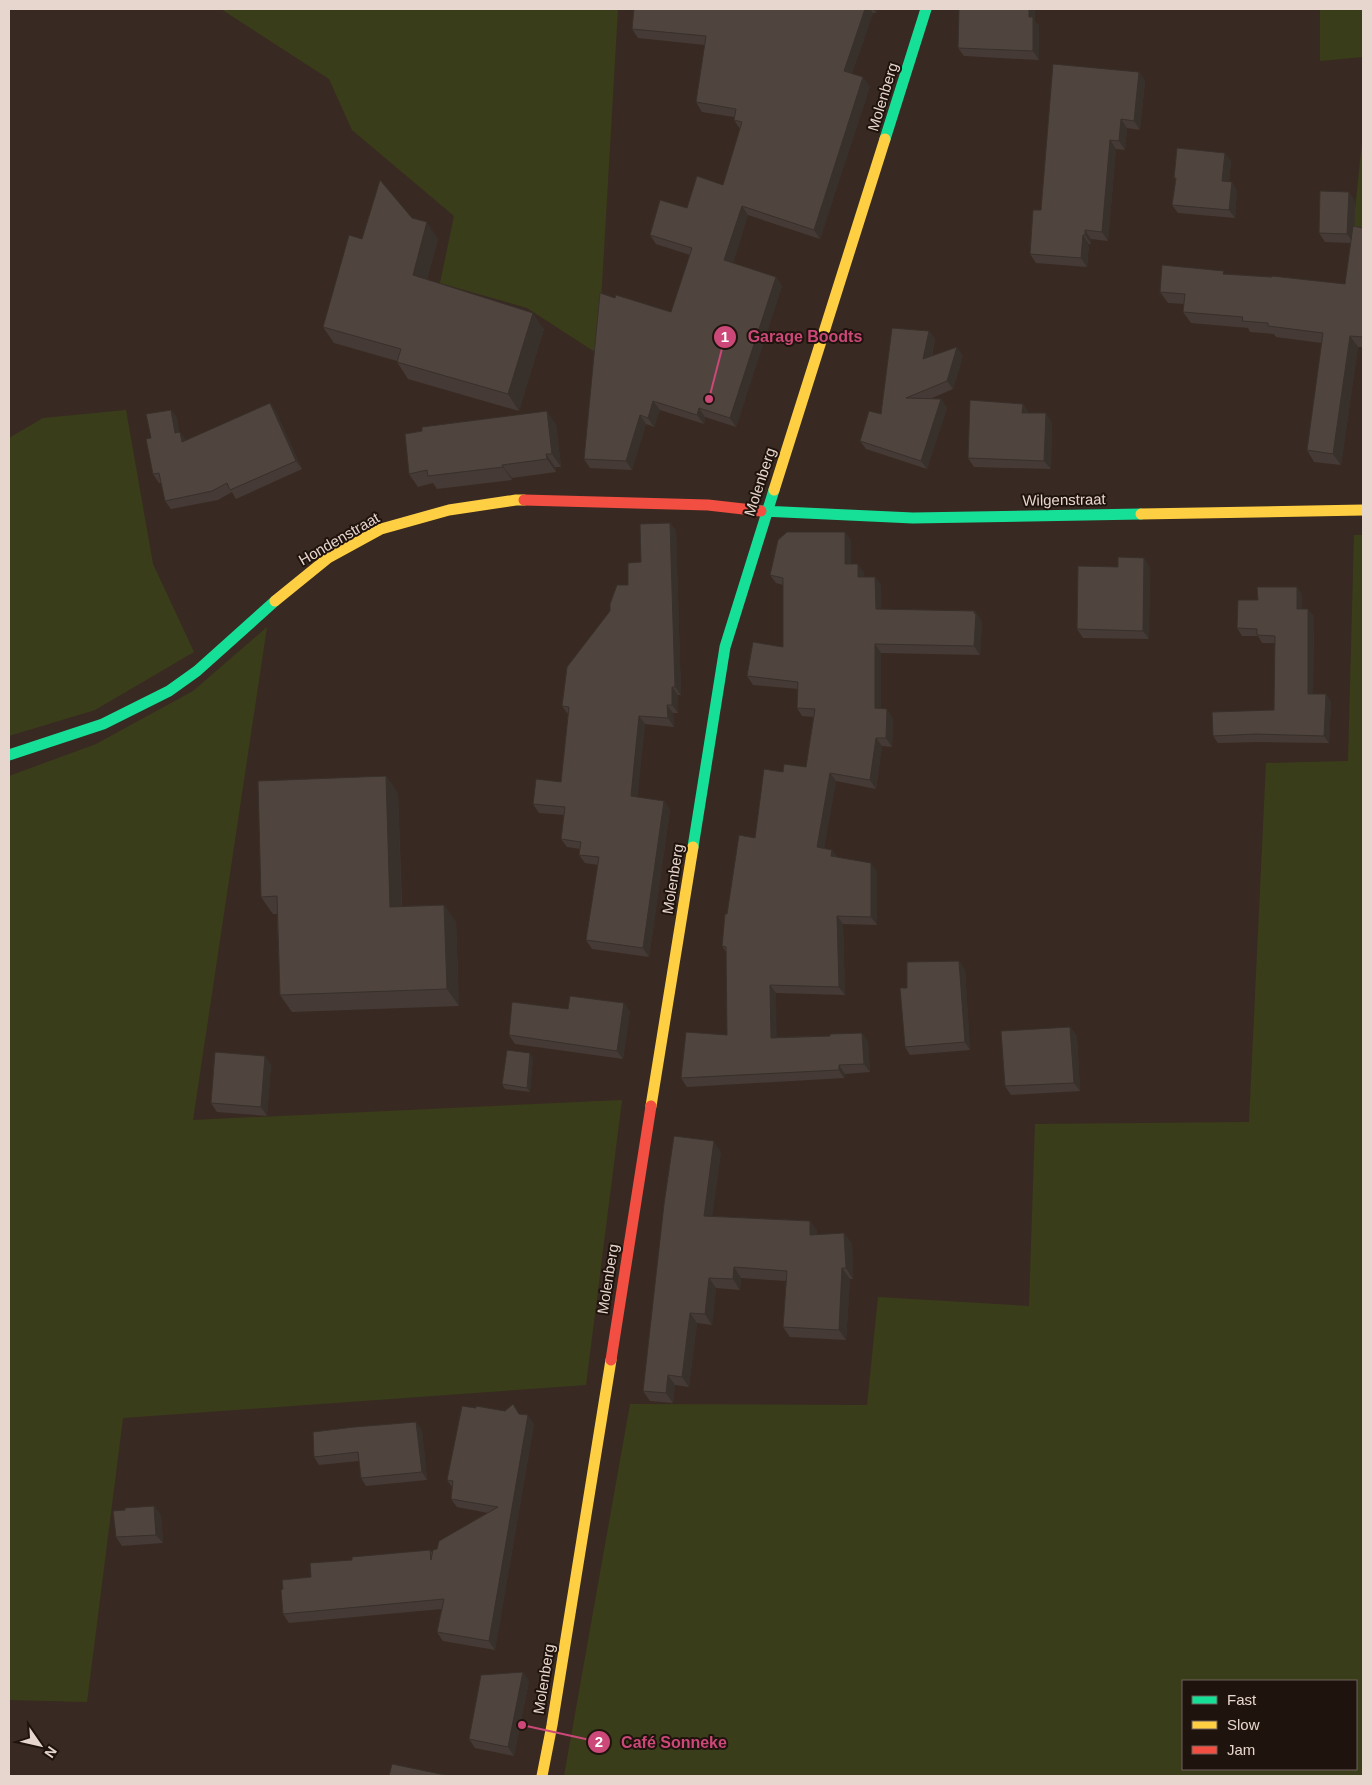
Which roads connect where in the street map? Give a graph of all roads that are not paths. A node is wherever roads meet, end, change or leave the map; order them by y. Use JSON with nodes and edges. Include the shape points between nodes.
{"nodes":[{"id":1,"x":926,"y":9,"type":"edge"},
{"id":2,"x":1363,"y":510,"type":"edge"},
{"id":3,"x":766,"y":512,"type":"junction"},
{"id":4,"x":9,"y":755,"type":"edge"},
{"id":5,"x":542,"y":1776,"type":"edge"}],
"edges":[{"from":1,"to":3,"type":"street","name":"Molenberg"},
{"from":2,"to":3,"type":"street","name":"Wilgenstraat","via":[[913,518]]},
{"from":3,"to":4,"type":"street","name":"Hondenstraat","via":[[708,505],[516,500],[449,510],[381,529],[306,574],[197,671],[169,690],[103,724]]},
{"from":3,"to":5,"type":"street","name":"Molenberg","via":[[725,648]]}]}
